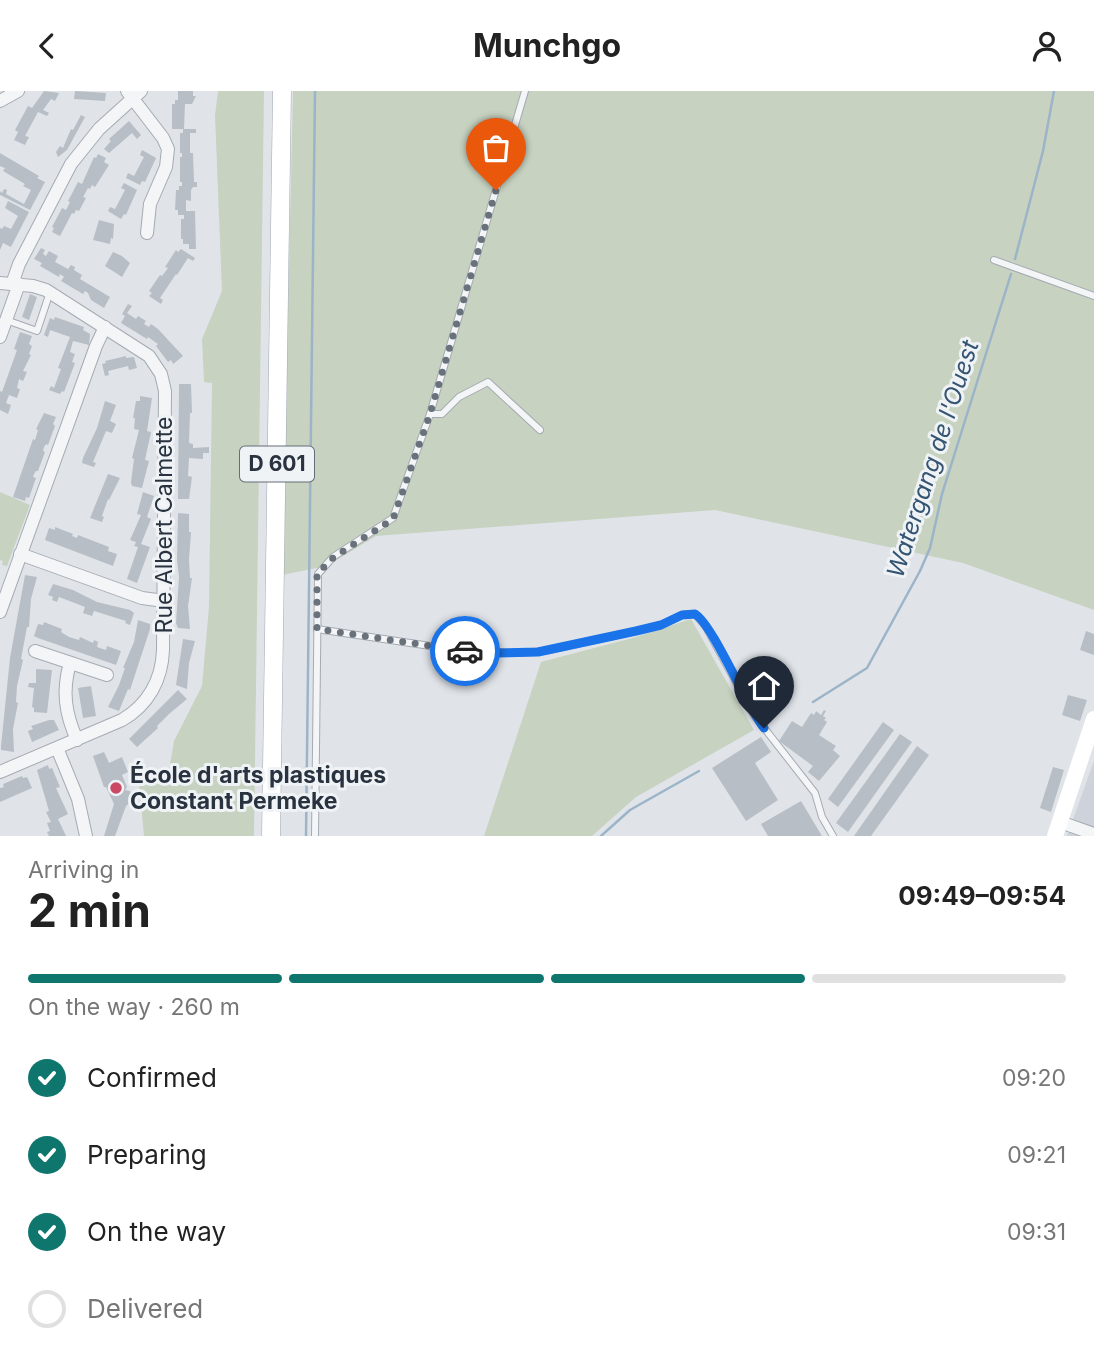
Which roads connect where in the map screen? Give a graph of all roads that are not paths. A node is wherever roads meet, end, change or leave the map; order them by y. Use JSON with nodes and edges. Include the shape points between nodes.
{"nodes":[{"id":1,"x":18,"y":91,"type":"edge"},
{"id":2,"x":274,"y":91,"type":"edge"},
{"id":3,"x":282,"y":91,"type":"edge"},
{"id":4,"x":525,"y":91,"type":"edge"},
{"id":5,"x":133,"y":94,"type":"edge"},
{"id":6,"x":0,"y":101,"type":"edge"},
{"id":7,"x":147,"y":233,"type":"dead end"},
{"id":8,"x":994,"y":260,"type":"dead end"},
{"id":9,"x":10,"y":283,"type":"edge"},
{"id":10,"x":50,"y":292,"type":"junction"},
{"id":11,"x":1094,"y":296,"type":"edge"},
{"id":12,"x":6,"y":320,"type":"junction"},
{"id":13,"x":105,"y":327,"type":"junction"},
{"id":14,"x":0,"y":337,"type":"edge"},
{"id":15,"x":430,"y":414,"type":"junction"},
{"id":16,"x":540,"y":430,"type":"dead end"},
{"id":17,"x":20,"y":554,"type":"junction"},
{"id":18,"x":164,"y":601,"type":"junction"},
{"id":19,"x":0,"y":613,"type":"edge"},
{"id":20,"x":317,"y":629,"type":"junction"},
{"id":21,"x":35,"y":651,"type":"dead end"},
{"id":22,"x":70,"y":663,"type":"junction"},
{"id":23,"x":107,"y":675,"type":"dead end"},
{"id":24,"x":1094,"y":719,"type":"edge"},
{"id":25,"x":77,"y":740,"type":"junction"},
{"id":26,"x":57,"y":748,"type":"junction"},
{"id":27,"x":0,"y":772,"type":"edge"},
{"id":28,"x":1057,"y":829,"type":"edge"},
{"id":29,"x":1094,"y":834,"type":"edge"},
{"id":30,"x":86,"y":836,"type":"edge"},
{"id":31,"x":263,"y":836,"type":"edge"},
{"id":32,"x":271,"y":836,"type":"edge"},
{"id":33,"x":315,"y":836,"type":"edge"},
{"id":34,"x":833,"y":836,"type":"edge"}],
"edges":[{"from":1,"to":6,"type":"street"},
{"from":2,"to":31,"type":"main road","number":"D 601"},
{"from":3,"to":32,"type":"main road","number":"D 601"},
{"from":4,"to":15,"type":"lane"},
{"from":5,"to":7,"type":"street","via":[[168,149],[166,167],[151,199]]},
{"from":5,"to":9,"type":"street","via":[[71,164]]},
{"from":8,"to":11,"type":"lane"},
{"from":9,"to":10,"type":"street","name":"Rue Albert Calmette"},
{"from":9,"to":12,"type":"street"},
{"from":10,"to":12,"type":"lane","via":[[37,331]]},
{"from":10,"to":13,"type":"street","name":"Rue Albert Calmette"},
{"from":12,"to":14,"type":"street"},
{"from":13,"to":17,"type":"street"},
{"from":13,"to":18,"type":"street","name":"Rue Albert Calmette","via":[[149,356],[164,382]]},
{"from":15,"to":16,"type":"lane","via":[[442,414],[459,397],[488,381]]},
{"from":15,"to":20,"type":"lane","via":[[393,519],[334,557],[317,574]]},
{"from":17,"to":18,"type":"street","via":[[146,600]]},
{"from":17,"to":19,"type":"street"},
{"from":18,"to":25,"type":"street","name":"Rue Albert Calmette","via":[[162,664],[151,694],[128,717]]},
{"from":20,"to":33,"type":"lane"},
{"from":20,"to":34,"type":"lane","via":[[457,650],[516,653],[636,631],[695,614],[750,708],[812,787]]},
{"from":21,"to":22,"type":"street"},
{"from":22,"to":23,"type":"street"},
{"from":22,"to":25,"type":"street","via":[[64,687],[66,710]]},
{"from":24,"to":28,"type":"main road"},
{"from":25,"to":26,"type":"street","name":"Rue Albert Calmette"},
{"from":26,"to":27,"type":"street","name":"Rue Albert Calmette"},
{"from":26,"to":30,"type":"street","via":[[78,799]]},
{"from":28,"to":29,"type":"street"}]}
